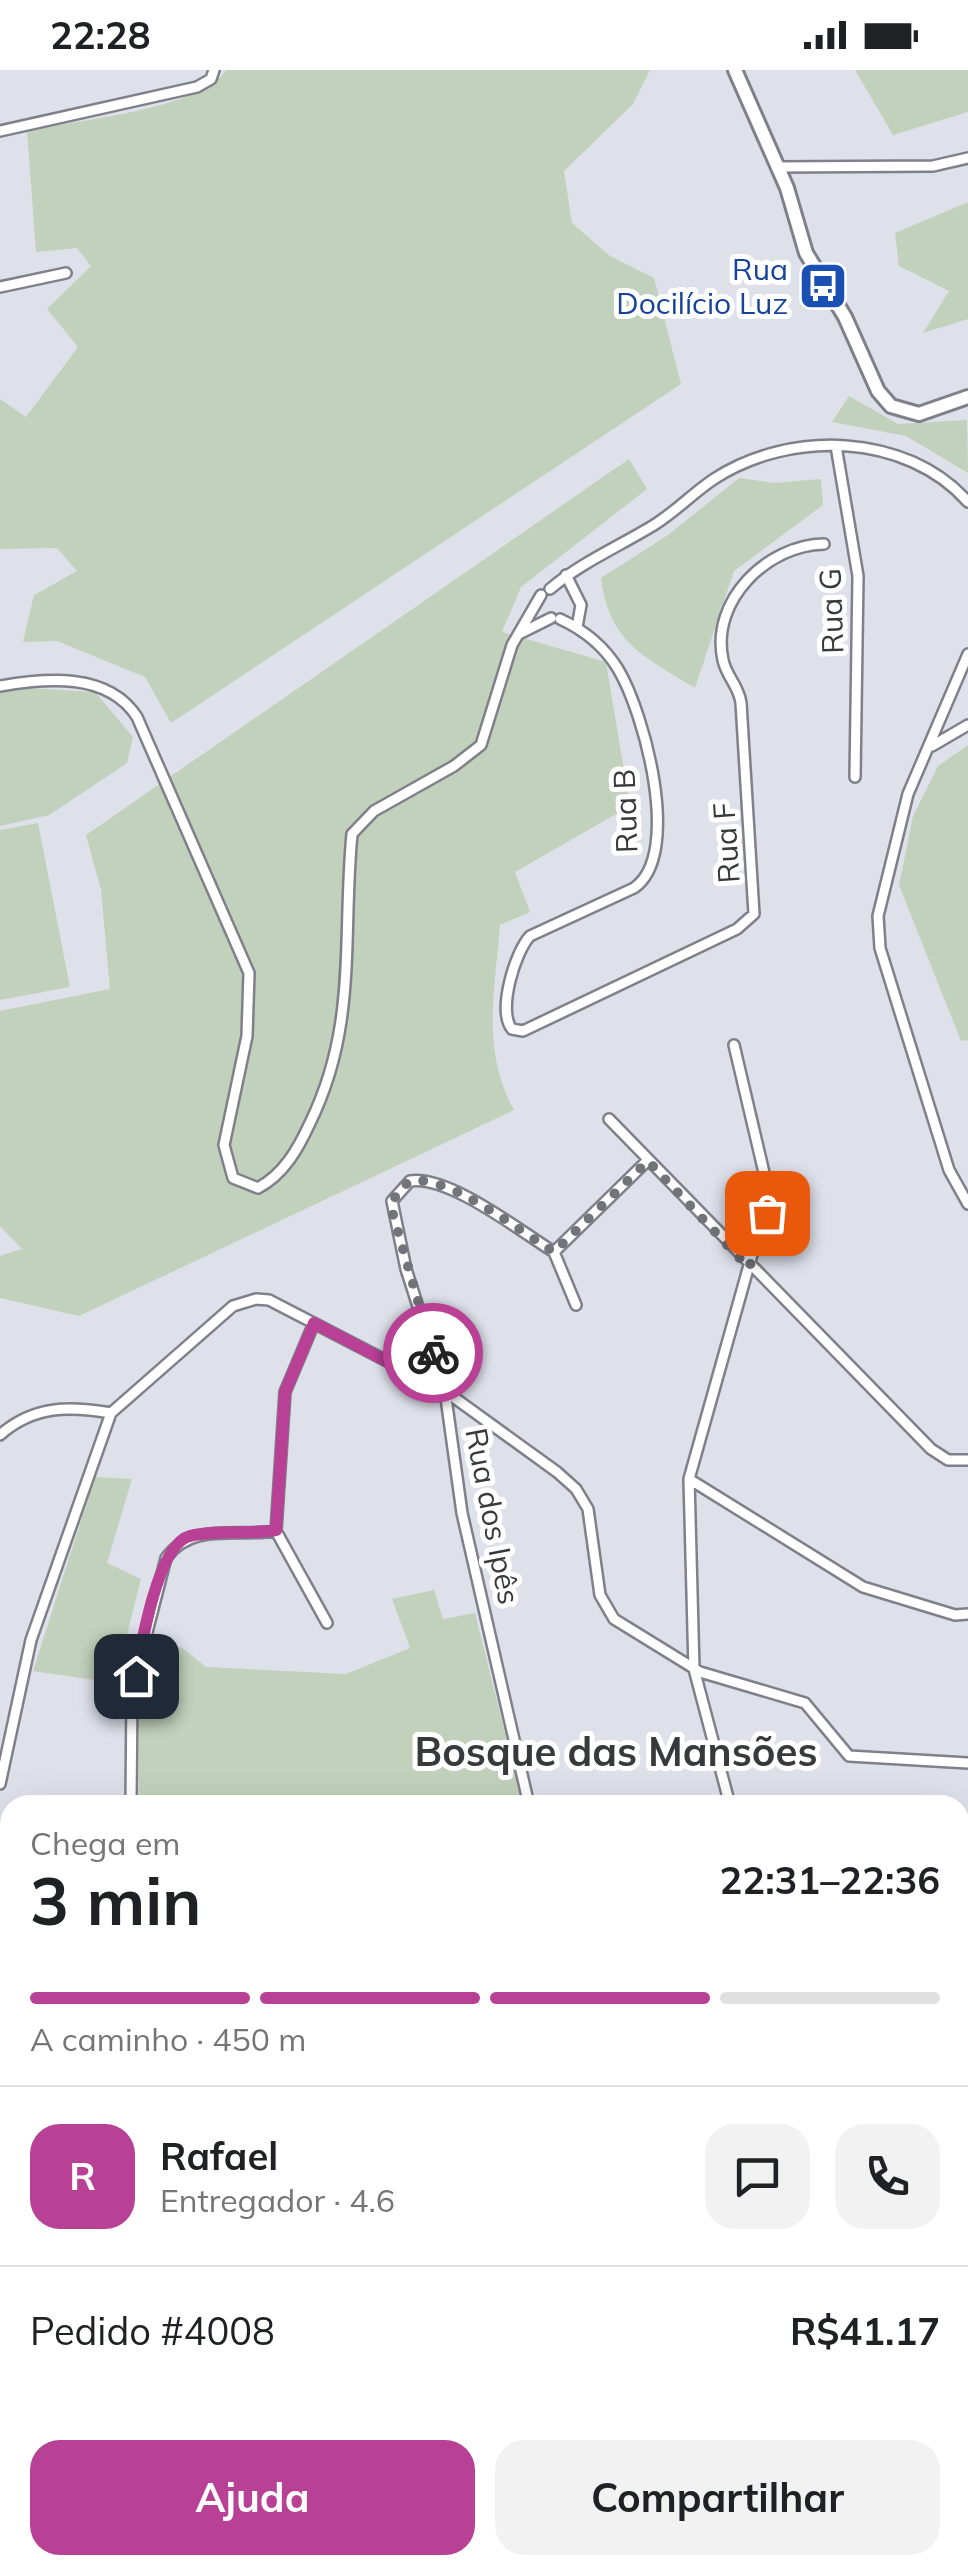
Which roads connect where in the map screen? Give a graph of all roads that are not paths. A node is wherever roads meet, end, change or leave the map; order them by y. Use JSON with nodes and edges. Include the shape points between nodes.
{"nodes":[{"id":1,"x":214,"y":70,"type":"edge"},
{"id":2,"x":735,"y":70,"type":"edge"},
{"id":3,"x":0,"y":131,"type":"edge"},
{"id":4,"x":968,"y":158,"type":"edge"},
{"id":5,"x":778,"y":167,"type":"junction"},
{"id":6,"x":66,"y":273,"type":"dead end"},
{"id":7,"x":0,"y":287,"type":"edge"},
{"id":8,"x":968,"y":398,"type":"edge"},
{"id":9,"x":836,"y":446,"type":"junction"},
{"id":10,"x":968,"y":502,"type":"edge"},
{"id":11,"x":824,"y":544,"type":"dead end"},
{"id":12,"x":566,"y":575,"type":"junction"},
{"id":13,"x":577,"y":627,"type":"junction"},
{"id":14,"x":520,"y":634,"type":"junction"},
{"id":15,"x":968,"y":654,"type":"edge"},
{"id":16,"x":0,"y":686,"type":"edge"},
{"id":17,"x":968,"y":725,"type":"edge"},
{"id":18,"x":932,"y":746,"type":"junction"},
{"id":19,"x":855,"y":778,"type":"dead end"},
{"id":20,"x":506,"y":1014,"type":"joint"},
{"id":21,"x":734,"y":1045,"type":"dead end"},
{"id":22,"x":609,"y":1119,"type":"dead end"},
{"id":23,"x":648,"y":1161,"type":"junction"},
{"id":24,"x":968,"y":1204,"type":"edge"},
{"id":25,"x":554,"y":1252,"type":"junction"},
{"id":26,"x":749,"y":1268,"type":"junction"},
{"id":27,"x":576,"y":1305,"type":"dead end"},
{"id":28,"x":314,"y":1323,"type":"junction"},
{"id":29,"x":445,"y":1392,"type":"junction"},
{"id":30,"x":111,"y":1413,"type":"junction"},
{"id":31,"x":0,"y":1435,"type":"edge"},
{"id":32,"x":968,"y":1460,"type":"edge"},
{"id":33,"x":689,"y":1480,"type":"junction"},
{"id":34,"x":276,"y":1530,"type":"junction"},
{"id":35,"x":968,"y":1614,"type":"edge"},
{"id":36,"x":326,"y":1623,"type":"dead end"},
{"id":37,"x":694,"y":1668,"type":"junction"},
{"id":38,"x":968,"y":1763,"type":"edge"},
{"id":39,"x":0,"y":1784,"type":"edge"},
{"id":40,"x":131,"y":1795,"type":"edge"},
{"id":41,"x":527,"y":1795,"type":"edge"},
{"id":42,"x":727,"y":1795,"type":"edge"}],
"edges":[{"from":1,"to":3,"type":"street","via":[[197,87]]},
{"from":2,"to":5,"type":"main road"},
{"from":4,"to":5,"type":"street","via":[[933,166]]},
{"from":5,"to":8,"type":"main road","via":[[806,253],[841,309],[878,392],[891,406],[919,414]]},
{"from":6,"to":7,"type":"street"},
{"from":9,"to":10,"type":"street","via":[[902,458]]},
{"from":9,"to":12,"type":"street","via":[[792,447],[731,470]]},
{"from":9,"to":19,"type":"street","name":"Rua G","via":[[858,576]]},
{"from":11,"to":20,"type":"street","name":"Rua F","via":[[794,548],[766,566],[735,595],[723,622],[724,664],[741,703],[754,914],[737,929],[540,1024],[512,1029]]},
{"from":12,"to":13,"type":"street","via":[[581,605]]},
{"from":12,"to":14,"type":"street","via":[[546,592]]},
{"from":13,"to":14,"type":"street","name":"Rua B","via":[[555,619]]},
{"from":13,"to":20,"type":"street","name":"Rua B","via":[[604,649],[630,693],[654,782],[654,860],[647,880],[520,946]]},
{"from":14,"to":16,"type":"street","via":[[481,745],[374,810],[352,834],[340,1047],[288,1164],[258,1188],[233,1178],[224,1145],[248,1036],[249,973],[138,717],[113,694],[83,684],[50,679]]},
{"from":15,"to":18,"type":"street"},
{"from":17,"to":18,"type":"street"},
{"from":18,"to":24,"type":"street","via":[[908,794],[877,930],[949,1170]]},
{"from":21,"to":26,"type":"street","via":[[769,1194]]},
{"from":22,"to":23,"type":"street"},
{"from":23,"to":25,"type":"street"},
{"from":23,"to":26,"type":"street"},
{"from":25,"to":27,"type":"street"},
{"from":25,"to":29,"type":"street","name":"Rua dos Ipês","via":[[458,1192],[418,1179],[396,1193],[396,1228]]},
{"from":26,"to":32,"type":"street","via":[[931,1449],[948,1460]]},
{"from":26,"to":33,"type":"street"},
{"from":28,"to":29,"type":"street"},
{"from":28,"to":30,"type":"street","via":[[269,1300],[243,1301]]},
{"from":28,"to":34,"type":"street","via":[[285,1392]]},
{"from":29,"to":37,"type":"street","via":[[576,1489],[596,1539],[605,1608]]},
{"from":29,"to":41,"type":"street","name":"Rua dos Ipês","via":[[462,1512]]},
{"from":30,"to":31,"type":"street","via":[[53,1408]]},
{"from":30,"to":39,"type":"street","via":[[31,1640]]},
{"from":33,"to":35,"type":"street","via":[[863,1587]]},
{"from":33,"to":37,"type":"street"},
{"from":34,"to":36,"type":"street"},
{"from":34,"to":40,"type":"street","via":[[194,1535],[166,1558],[132,1690]]},
{"from":37,"to":38,"type":"street","via":[[805,1703],[850,1756]]},
{"from":37,"to":42,"type":"street"}]}
